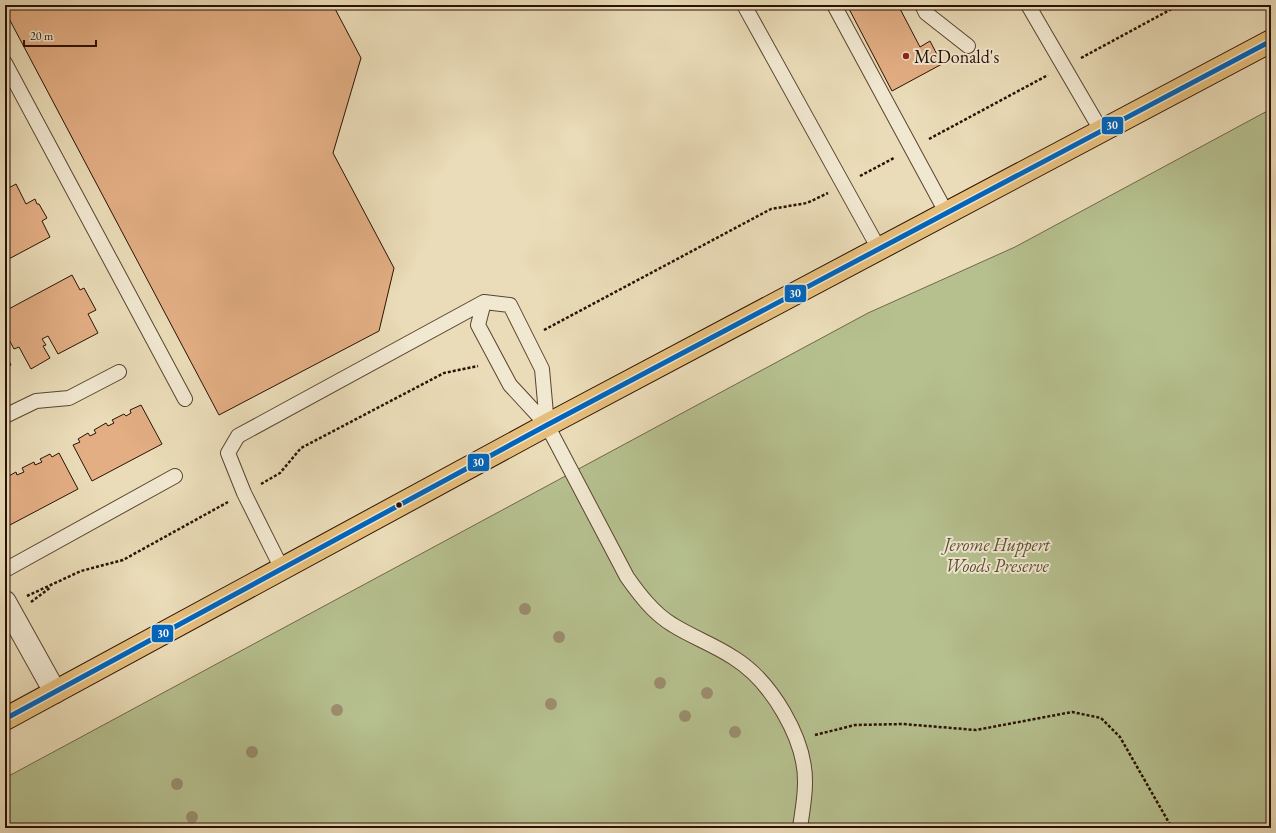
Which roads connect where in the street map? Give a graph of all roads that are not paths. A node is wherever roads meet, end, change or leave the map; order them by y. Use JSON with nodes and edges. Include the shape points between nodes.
{"nodes":[{"id":1,"x":744,"y":5,"type":"edge"},
{"id":2,"x":834,"y":5,"type":"edge"},
{"id":3,"x":922,"y":5,"type":"edge"},
{"id":4,"x":1028,"y":5,"type":"edge"},
{"id":5,"x":1271,"y":41,"type":"edge"},
{"id":6,"x":968,"y":46,"type":"dead end"},
{"id":7,"x":5,"y":62,"type":"edge"},
{"id":8,"x":1102,"y":132,"type":"junction"},
{"id":9,"x":946,"y":214,"type":"junction"},
{"id":10,"x":879,"y":249,"type":"junction"},
{"id":11,"x":484,"y":302,"type":"junction"},
{"id":12,"x":119,"y":372,"type":"dead end"},
{"id":13,"x":185,"y":399,"type":"dead end"},
{"id":14,"x":5,"y":416,"type":"edge"},
{"id":15,"x":547,"y":425,"type":"junction"},
{"id":16,"x":175,"y":476,"type":"dead end"},
{"id":17,"x":282,"y":569,"type":"junction"},
{"id":18,"x":5,"y":570,"type":"edge"},
{"id":19,"x":17,"y":602,"type":"edge"},
{"id":20,"x":55,"y":692,"type":"junction"},
{"id":21,"x":5,"y":719,"type":"edge"},
{"id":22,"x":800,"y":828,"type":"edge"}],
"edges":[{"from":1,"to":10,"type":"lane"},
{"from":2,"to":9,"type":"lane"},
{"from":3,"to":6,"type":"lane","via":[[926,14]]},
{"from":4,"to":8,"type":"lane"},
{"from":5,"to":8,"type":"main road"},
{"from":7,"to":13,"type":"lane"},
{"from":8,"to":9,"type":"main road"},
{"from":9,"to":10,"type":"main road"},
{"from":10,"to":15,"type":"main road"},
{"from":11,"to":15,"type":"lane","via":[[478,325],[510,385]]},
{"from":11,"to":15,"type":"lane","via":[[510,305],[528,339],[542,369]]},
{"from":11,"to":17,"type":"lane","via":[[238,436],[228,453],[244,493]]},
{"from":12,"to":14,"type":"lane","via":[[69,398],[36,401]]},
{"from":15,"to":17,"type":"main road"},
{"from":15,"to":22,"type":"lane","via":[[627,577],[640,596],[671,624],[736,658],[762,682],[780,706],[797,740],[805,782]]},
{"from":16,"to":18,"type":"lane"},
{"from":17,"to":20,"type":"main road"},
{"from":19,"to":20,"type":"street"},
{"from":20,"to":21,"type":"main road"}]}
